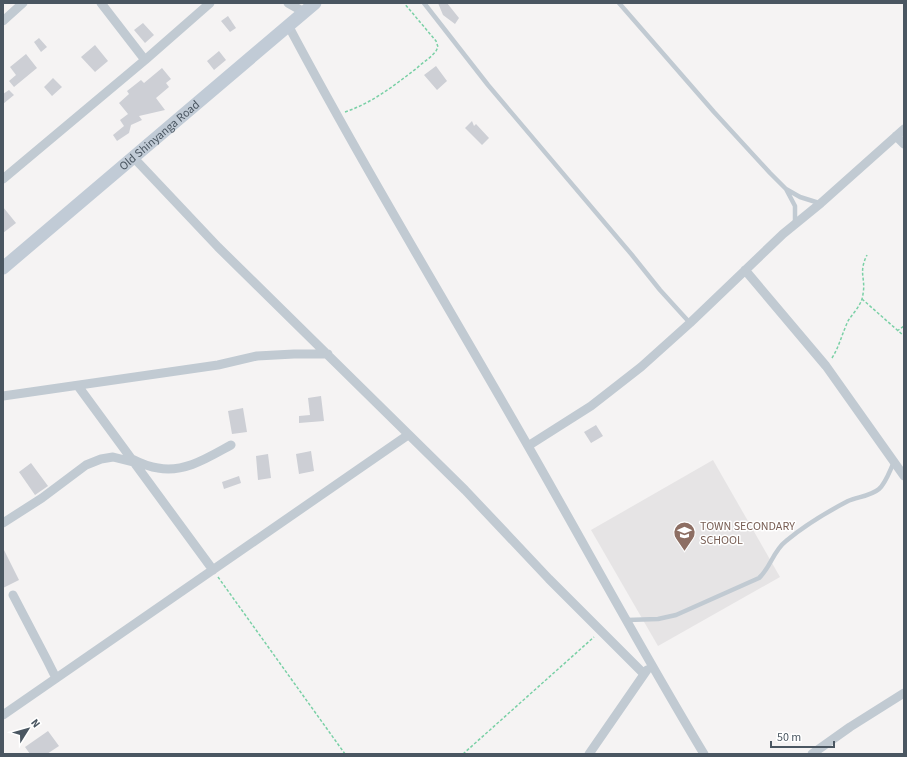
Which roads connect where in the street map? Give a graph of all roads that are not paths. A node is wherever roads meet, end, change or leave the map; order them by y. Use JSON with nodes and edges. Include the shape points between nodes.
{"nodes":[{"id":1,"x":23,"y":3,"type":"edge"},
{"id":2,"x":101,"y":3,"type":"edge"},
{"id":3,"x":210,"y":3,"type":"edge"},
{"id":4,"x":288,"y":3,"type":"edge"},
{"id":5,"x":315,"y":3,"type":"edge"},
{"id":6,"x":424,"y":3,"type":"edge"},
{"id":7,"x":619,"y":3,"type":"edge"},
{"id":8,"x":304,"y":12,"type":"junction"},
{"id":9,"x":3,"y":22,"type":"edge"},
{"id":10,"x":288,"y":25,"type":"junction"},
{"id":11,"x":145,"y":60,"type":"junction"},
{"id":12,"x":904,"y":130,"type":"edge"},
{"id":13,"x":896,"y":136,"type":"junction"},
{"id":14,"x":904,"y":144,"type":"edge"},
{"id":15,"x":133,"y":157,"type":"junction"},
{"id":16,"x":3,"y":179,"type":"edge"},
{"id":17,"x":786,"y":189,"type":"junction"},
{"id":18,"x":820,"y":203,"type":"junction"},
{"id":19,"x":795,"y":224,"type":"junction"},
{"id":20,"x":3,"y":268,"type":"edge"},
{"id":21,"x":745,"y":270,"type":"junction"},
{"id":22,"x":690,"y":323,"type":"junction"},
{"id":23,"x":328,"y":354,"type":"junction"},
{"id":24,"x":78,"y":386,"type":"junction"},
{"id":25,"x":3,"y":396,"type":"edge"},
{"id":26,"x":408,"y":435,"type":"junction"},
{"id":27,"x":231,"y":445,"type":"dead end"},
{"id":28,"x":528,"y":446,"type":"junction"},
{"id":29,"x":132,"y":460,"type":"junction"},
{"id":30,"x":894,"y":462,"type":"junction"},
{"id":31,"x":904,"y":476,"type":"edge"},
{"id":32,"x":3,"y":523,"type":"edge"},
{"id":33,"x":213,"y":570,"type":"junction"},
{"id":34,"x":13,"y":595,"type":"dead end"},
{"id":35,"x":626,"y":620,"type":"junction"},
{"id":36,"x":652,"y":664,"type":"junction"},
{"id":37,"x":644,"y":674,"type":"junction"},
{"id":38,"x":56,"y":678,"type":"junction"},
{"id":39,"x":904,"y":694,"type":"edge"},
{"id":40,"x":3,"y":715,"type":"edge"},
{"id":41,"x":589,"y":754,"type":"edge"},
{"id":42,"x":704,"y":754,"type":"edge"},
{"id":43,"x":812,"y":754,"type":"edge"}],
"edges":[{"from":1,"to":9,"type":"street"},
{"from":2,"to":11,"type":"street"},
{"from":3,"to":11,"type":"street"},
{"from":4,"to":8,"type":"street"},
{"from":5,"to":8,"type":"main road","name":"Old Shinyanga Road"},
{"from":6,"to":22,"type":"lane","via":[[488,85]]},
{"from":7,"to":17,"type":"lane","via":[[714,112]]},
{"from":8,"to":10,"type":"main road","name":"Old Shinyanga Road"},
{"from":10,"to":15,"type":"main road","name":"Old Shinyanga Road"},
{"from":10,"to":28,"type":"street","via":[[336,115]]},
{"from":11,"to":16,"type":"street"},
{"from":12,"to":13,"type":"street"},
{"from":13,"to":14,"type":"street"},
{"from":13,"to":18,"type":"street"},
{"from":15,"to":20,"type":"main road","name":"Old Shinyanga Road"},
{"from":15,"to":23,"type":"street","via":[[218,246]]},
{"from":17,"to":18,"type":"lane"},
{"from":17,"to":19,"type":"lane","via":[[795,206]]},
{"from":18,"to":19,"type":"street"},
{"from":19,"to":21,"type":"street"},
{"from":21,"to":22,"type":"street"},
{"from":21,"to":30,"type":"street","via":[[826,366]]},
{"from":22,"to":28,"type":"street","via":[[641,368],[611,391]]},
{"from":23,"to":24,"type":"street","via":[[257,356],[218,365]]},
{"from":23,"to":26,"type":"street"},
{"from":24,"to":25,"type":"street"},
{"from":24,"to":29,"type":"street"},
{"from":26,"to":33,"type":"street"},
{"from":26,"to":37,"type":"street"},
{"from":27,"to":29,"type":"street","via":[[178,469],[158,468]]},
{"from":28,"to":35,"type":"street"},
{"from":29,"to":32,"type":"street","via":[[114,457],[86,465]]},
{"from":29,"to":33,"type":"street"},
{"from":30,"to":31,"type":"street"},
{"from":30,"to":35,"type":"lane","via":[[878,490],[848,501],[784,542],[759,578],[676,615],[658,619]]},
{"from":33,"to":38,"type":"street"},
{"from":34,"to":38,"type":"street"},
{"from":35,"to":36,"type":"street"},
{"from":36,"to":37,"type":"street"},
{"from":36,"to":42,"type":"street"},
{"from":37,"to":41,"type":"street"},
{"from":38,"to":40,"type":"street"},
{"from":39,"to":43,"type":"street"}]}
